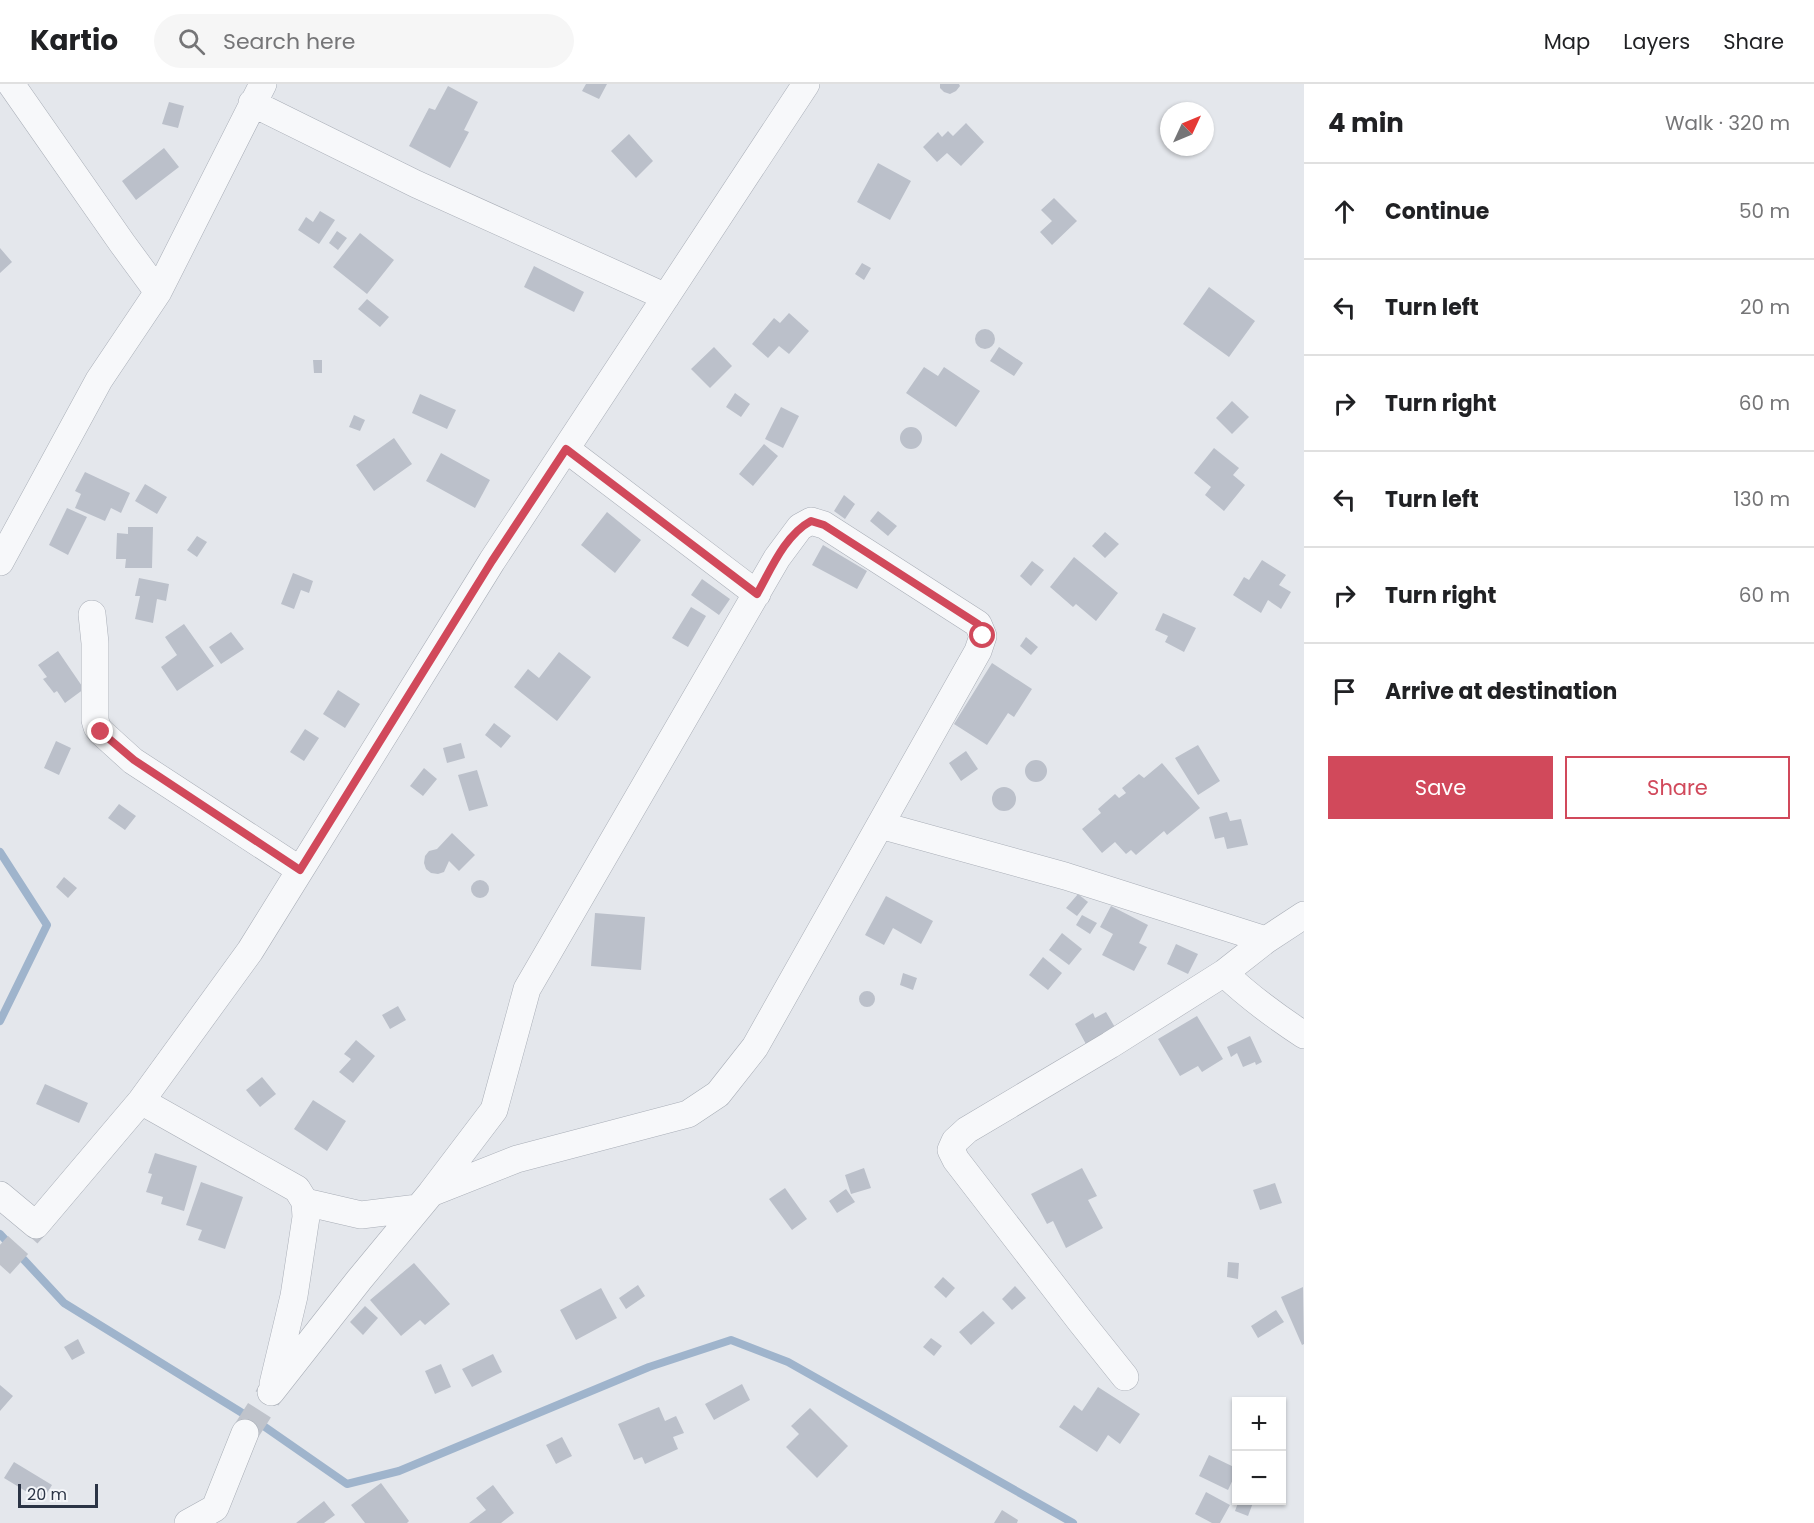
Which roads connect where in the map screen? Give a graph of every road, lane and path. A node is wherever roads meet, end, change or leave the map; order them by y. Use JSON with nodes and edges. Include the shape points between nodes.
{"nodes":[{"id":1,"x":11,"y":84,"type":"edge"},
{"id":2,"x":806,"y":84,"type":"edge"},
{"id":3,"x":258,"y":93,"type":"edge"},
{"id":4,"x":158,"y":292,"type":"junction"},
{"id":5,"x":666,"y":297,"type":"junction"},
{"id":6,"x":566,"y":449,"type":"junction"},
{"id":7,"x":0,"y":562,"type":"edge"},
{"id":8,"x":757,"y":594,"type":"junction"},
{"id":9,"x":92,"y":614,"type":"dead end"},
{"id":10,"x":880,"y":825,"type":"junction"},
{"id":11,"x":300,"y":870,"type":"junction"},
{"id":12,"x":1304,"y":915,"type":"edge"},
{"id":13,"x":1266,"y":940,"type":"junction"},
{"id":14,"x":1224,"y":973,"type":"junction"},
{"id":15,"x":1304,"y":1035,"type":"edge"},
{"id":16,"x":141,"y":1101,"type":"junction"},
{"id":17,"x":0,"y":1195,"type":"edge"},
{"id":18,"x":425,"y":1201,"type":"junction"},
{"id":19,"x":305,"y":1202,"type":"junction"},
{"id":20,"x":1125,"y":1377,"type":"dead end"},
{"id":21,"x":245,"y":1433,"type":"tunnel mouth"},
{"id":22,"x":212,"y":1515,"type":"edge"},
{"id":23,"x":188,"y":1523,"type":"edge"}],
"edges":[{"from":1,"to":4,"type":"street"},
{"from":2,"to":5,"type":"street"},
{"from":3,"to":4,"type":"street"},
{"from":3,"to":5,"type":"street","via":[[416,184]]},
{"from":4,"to":7,"type":"street","via":[[99,380]]},
{"from":5,"to":6,"type":"street"},
{"from":6,"to":8,"type":"street"},
{"from":6,"to":11,"type":"street"},
{"from":8,"to":10,"type":"street","via":[[794,535],[811,521],[824,525],[978,624],[983,636],[978,651]]},
{"from":8,"to":18,"type":"street","via":[[527,989],[494,1110]]},
{"from":9,"to":11,"type":"street","via":[[95,720],[101,732],[134,760]]},
{"from":10,"to":13,"type":"street","via":[[1065,876]]},
{"from":10,"to":18,"type":"street","via":[[755,1047],[718,1094],[688,1114],[517,1159]]},
{"from":11,"to":16,"type":"street","via":[[250,951]]},
{"from":12,"to":13,"type":"street"},
{"from":13,"to":14,"type":"street"},
{"from":14,"to":15,"type":"street","via":[[1270,1013]]},
{"from":14,"to":20,"type":"street","via":[[967,1130],[951,1150]]},
{"from":16,"to":17,"type":"street","via":[[36,1225]]},
{"from":16,"to":19,"type":"street","via":[[297,1189]]},
{"from":18,"to":19,"type":"street","via":[[361,1215]]},
{"from":18,"to":19,"type":"street","via":[[271,1392],[294,1296]]},
{"from":21,"to":22,"type":"street"},
{"from":22,"to":23,"type":"street"}]}
